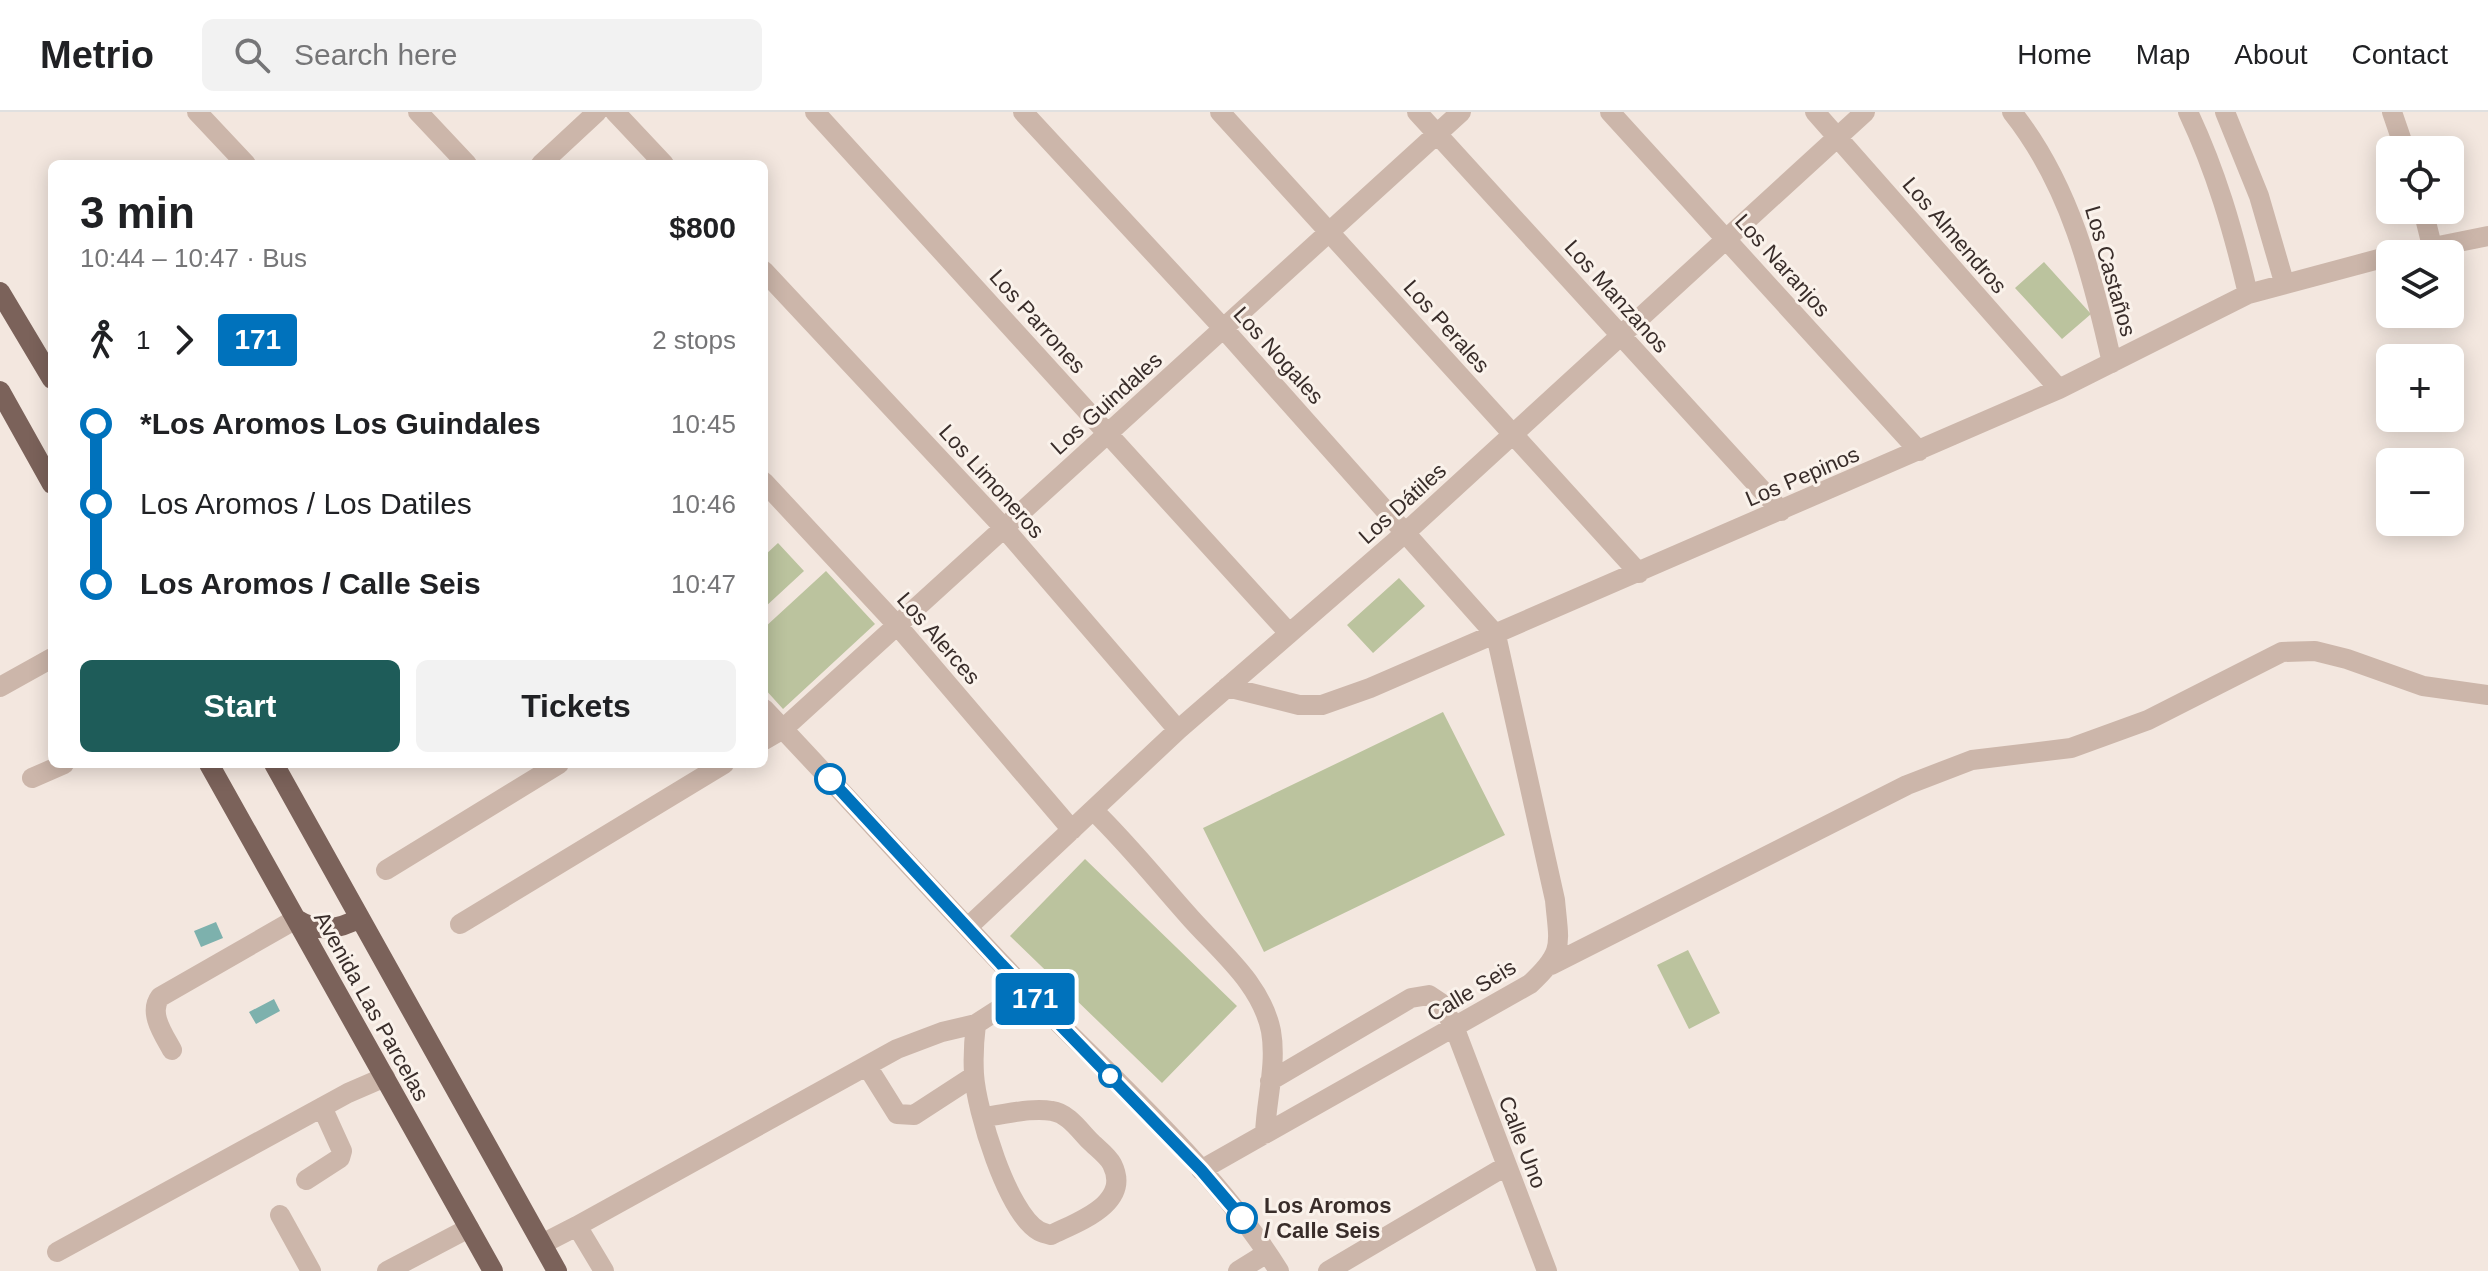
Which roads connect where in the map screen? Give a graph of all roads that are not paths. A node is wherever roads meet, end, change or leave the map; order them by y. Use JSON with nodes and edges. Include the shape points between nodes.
{"nodes":[{"id":1,"x":197,"y":112,"type":"edge"},
{"id":2,"x":418,"y":112,"type":"edge"},
{"id":3,"x":597,"y":112,"type":"edge"},
{"id":4,"x":615,"y":112,"type":"edge"},
{"id":5,"x":815,"y":112,"type":"edge"},
{"id":6,"x":1023,"y":112,"type":"edge"},
{"id":7,"x":1220,"y":112,"type":"edge"},
{"id":8,"x":1417,"y":112,"type":"edge"},
{"id":9,"x":1461,"y":112,"type":"edge"},
{"id":10,"x":1610,"y":112,"type":"edge"},
{"id":11,"x":1815,"y":112,"type":"edge"},
{"id":12,"x":1865,"y":112,"type":"edge"},
{"id":13,"x":2012,"y":112,"type":"edge"},
{"id":14,"x":2188,"y":112,"type":"edge"},
{"id":15,"x":2225,"y":112,"type":"edge"},
{"id":16,"x":2392,"y":112,"type":"edge"},
{"id":17,"x":1437,"y":134,"type":"junction"},
{"id":18,"x":2400,"y":136,"type":"edge"},
{"id":19,"x":1838,"y":137,"type":"junction"},
{"id":20,"x":242,"y":160,"type":"edge"},
{"id":21,"x":463,"y":160,"type":"edge"},
{"id":22,"x":545,"y":160,"type":"edge"},
{"id":23,"x":660,"y":160,"type":"edge"},
{"id":24,"x":1329,"y":232,"type":"junction"},
{"id":25,"x":2488,"y":236,"type":"edge"},
{"id":26,"x":1726,"y":239,"type":"junction"},
{"id":27,"x":2464,"y":240,"type":"edge"},
{"id":28,"x":2376,"y":259,"type":"edge"},
{"id":29,"x":768,"y":275,"type":"edge"},
{"id":30,"x":2284,"y":282,"type":"junction"},
{"id":31,"x":0,"y":292,"type":"edge"},
{"id":32,"x":2248,"y":294,"type":"junction"},
{"id":33,"x":6,"y":311,"type":"edge"},
{"id":34,"x":1223,"y":328,"type":"junction"},
{"id":35,"x":1621,"y":336,"type":"junction"},
{"id":36,"x":2112,"y":363,"type":"junction"},
{"id":37,"x":48,"y":373,"type":"edge"},
{"id":38,"x":2059,"y":389,"type":"junction"},
{"id":39,"x":0,"y":391,"type":"edge"},
{"id":40,"x":1108,"y":433,"type":"junction"},
{"id":41,"x":1513,"y":434,"type":"junction"},
{"id":42,"x":1919,"y":451,"type":"junction"},
{"id":43,"x":48,"y":477,"type":"edge"},
{"id":44,"x":768,"y":486,"type":"edge"},
{"id":45,"x":1781,"y":511,"type":"junction"},
{"id":46,"x":1004,"y":528,"type":"junction"},
{"id":47,"x":1405,"y":533,"type":"junction"},
{"id":48,"x":1639,"y":573,"type":"junction"},
{"id":49,"x":897,"y":625,"type":"junction"},
{"id":50,"x":1289,"y":633,"type":"junction"},
{"id":51,"x":1496,"y":635,"type":"junction"},
{"id":52,"x":48,"y":660,"type":"edge"},
{"id":53,"x":0,"y":687,"type":"edge"},
{"id":54,"x":1227,"y":687,"type":"junction"},
{"id":55,"x":2488,"y":695,"type":"edge"},
{"id":56,"x":768,"y":713,"type":"edge"},
{"id":57,"x":783,"y":729,"type":"junction"},
{"id":58,"x":1178,"y":730,"type":"junction"},
{"id":59,"x":768,"y":738,"type":"edge"},
{"id":60,"x":55,"y":768,"type":"edge"},
{"id":61,"x":211,"y":768,"type":"edge"},
{"id":62,"x":276,"y":768,"type":"edge"},
{"id":63,"x":552,"y":768,"type":"edge"},
{"id":64,"x":717,"y":768,"type":"edge"},
{"id":65,"x":32,"y":778,"type":"dead end"},
{"id":66,"x":1093,"y":810,"type":"junction"},
{"id":67,"x":1072,"y":830,"type":"junction"},
{"id":68,"x":386,"y":870,"type":"dead end"},
{"id":69,"x":360,"y":918,"type":"junction"},
{"id":70,"x":296,"y":919,"type":"junction"},
{"id":71,"x":460,"y":924,"type":"dead end"},
{"id":72,"x":968,"y":927,"type":"junction"},
{"id":73,"x":1551,"y":965,"type":"junction"},
{"id":74,"x":1027,"y":991,"type":"junction"},
{"id":75,"x":976,"y":1024,"type":"junction"},
{"id":76,"x":1455,"y":1029,"type":"junction"},
{"id":77,"x":172,"y":1050,"type":"dead end"},
{"id":78,"x":867,"y":1066,"type":"junction"},
{"id":79,"x":974,"y":1076,"type":"junction"},
{"id":80,"x":385,"y":1077,"type":"junction"},
{"id":81,"x":1270,"y":1081,"type":"junction"},
{"id":82,"x":322,"y":1107,"type":"junction"},
{"id":83,"x":983,"y":1117,"type":"junction"},
{"id":84,"x":1265,"y":1134,"type":"junction"},
{"id":85,"x":1506,"y":1166,"type":"junction"},
{"id":86,"x":1201,"y":1170,"type":"junction"},
{"id":87,"x":306,"y":1180,"type":"dead end"},
{"id":88,"x":280,"y":1215,"type":"dead end"},
{"id":89,"x":577,"y":1226,"type":"junction"},
{"id":90,"x":469,"y":1228,"type":"junction"},
{"id":91,"x":542,"y":1244,"type":"junction"},
{"id":92,"x":57,"y":1252,"type":"dead end"},
{"id":93,"x":1267,"y":1253,"type":"junction"},
{"id":94,"x":311,"y":1271,"type":"edge"},
{"id":95,"x":387,"y":1271,"type":"edge"},
{"id":96,"x":493,"y":1271,"type":"edge"},
{"id":97,"x":557,"y":1271,"type":"edge"},
{"id":98,"x":604,"y":1271,"type":"edge"},
{"id":99,"x":1238,"y":1271,"type":"edge"},
{"id":100,"x":1279,"y":1271,"type":"edge"},
{"id":101,"x":1328,"y":1271,"type":"edge"},
{"id":102,"x":1547,"y":1271,"type":"edge"}],
"edges":[{"from":1,"to":20,"type":"street"},
{"from":2,"to":21,"type":"street"},
{"from":3,"to":22,"type":"street"},
{"from":4,"to":23,"type":"street"},
{"from":5,"to":40,"type":"street","name":"Los Parrones"},
{"from":6,"to":34,"type":"street","name":"Los Nogales"},
{"from":7,"to":24,"type":"street","name":"Los Perales"},
{"from":8,"to":17,"type":"street","name":"Los Manzanos"},
{"from":9,"to":17,"type":"street","name":"Los Guindales"},
{"from":10,"to":26,"type":"street","name":"Los Naranjos"},
{"from":11,"to":19,"type":"street","name":"Los Almendros"},
{"from":12,"to":19,"type":"street","name":"Los Dátiles"},
{"from":13,"to":36,"type":"street","name":"Los Castaños","via":[[2068,206]]},
{"from":14,"to":32,"type":"street","via":[[2226,207]]},
{"from":15,"to":30,"type":"street","via":[[2259,196]]},
{"from":16,"to":18,"type":"street"},
{"from":17,"to":24,"type":"street","name":"Los Guindales"},
{"from":17,"to":35,"type":"street","name":"Los Manzanos"},
{"from":19,"to":26,"type":"street","name":"Los Dátiles"},
{"from":19,"to":38,"type":"street","name":"Los Almendros"},
{"from":24,"to":34,"type":"street","name":"Los Guindales"},
{"from":24,"to":41,"type":"street","name":"Los Perales"},
{"from":25,"to":27,"type":"street"},
{"from":26,"to":35,"type":"street","name":"Los Dátiles"},
{"from":26,"to":42,"type":"street","name":"Los Naranjos"},
{"from":28,"to":30,"type":"street","name":"Los Pepinos"},
{"from":29,"to":46,"type":"street","name":"Los Limoneros"},
{"from":30,"to":32,"type":"street","name":"Los Pepinos"},
{"from":31,"to":33,"type":"main road"},
{"from":32,"to":36,"type":"street","name":"Los Pepinos"},
{"from":33,"to":37,"type":"main road"},
{"from":34,"to":40,"type":"street","name":"Los Guindales"},
{"from":34,"to":47,"type":"street","name":"Los Nogales"},
{"from":35,"to":41,"type":"street","name":"Los Dátiles"},
{"from":35,"to":45,"type":"street","name":"Los Manzanos"},
{"from":36,"to":38,"type":"street","name":"Los Pepinos"},
{"from":38,"to":42,"type":"street","name":"Los Pepinos"},
{"from":39,"to":43,"type":"main road"},
{"from":40,"to":46,"type":"street","name":"Los Guindales"},
{"from":40,"to":50,"type":"street","name":"Los Parrones"},
{"from":41,"to":47,"type":"street","name":"Los Dátiles"},
{"from":41,"to":48,"type":"street","name":"Los Perales"},
{"from":42,"to":45,"type":"street","name":"Los Pepinos"},
{"from":44,"to":49,"type":"street","name":"Los Alerces"},
{"from":45,"to":48,"type":"street","name":"Los Pepinos"},
{"from":46,"to":49,"type":"street","name":"Los Guindales"},
{"from":46,"to":58,"type":"street","name":"Los Limoneros"},
{"from":47,"to":50,"type":"street","name":"Los Dátiles"},
{"from":47,"to":51,"type":"street","name":"Los Nogales"},
{"from":48,"to":51,"type":"street","name":"Los Pepinos"},
{"from":49,"to":57,"type":"street","name":"Los Guindales"},
{"from":49,"to":67,"type":"street","name":"Los Alerces"},
{"from":50,"to":54,"type":"street","name":"Los Dátiles"},
{"from":51,"to":54,"type":"street","name":"Los Pepinos","via":[[1322,705],[1299,705]]},
{"from":51,"to":73,"type":"street","via":[[1555,900],[1559,942]]},
{"from":52,"to":53,"type":"street"},
{"from":54,"to":58,"type":"street","name":"Los Dátiles"},
{"from":55,"to":73,"type":"street","name":"Calle Seis","via":[[2423,686],[2315,651],[2282,652],[2148,720],[2071,748],[1972,760],[1907,785]]},
{"from":56,"to":57,"type":"street"},
{"from":57,"to":59,"type":"street","name":"Los Guindales"},
{"from":57,"to":72,"type":"street"},
{"from":58,"to":66,"type":"street","name":"Los Dátiles"},
{"from":60,"to":65,"type":"street"},
{"from":61,"to":70,"type":"main road","name":"Avenida Las Parcelas"},
{"from":62,"to":69,"type":"main road","name":"Avenida Las Parcelas"},
{"from":63,"to":68,"type":"street"},
{"from":64,"to":71,"type":"street"},
{"from":66,"to":67,"type":"street","name":"Los Dátiles"},
{"from":66,"to":81,"type":"street","via":[[1251,985],[1271,1032]]},
{"from":67,"to":72,"type":"street","name":"Los Dátiles"},
{"from":69,"to":70,"type":"main road","via":[[320,929]]},
{"from":69,"to":91,"type":"main road","name":"Avenida Las Parcelas"},
{"from":70,"to":77,"type":"street","via":[[160,997],[154,1012]]},
{"from":70,"to":80,"type":"main road","name":"Avenida Las Parcelas"},
{"from":72,"to":74,"type":"street"},
{"from":73,"to":76,"type":"street","name":"Calle Seis","via":[[1530,984]]},
{"from":74,"to":75,"type":"street"},
{"from":74,"to":86,"type":"street"},
{"from":75,"to":78,"type":"street","via":[[919,1040]]},
{"from":75,"to":79,"type":"street"},
{"from":76,"to":81,"type":"street","name":"Calle Uno","via":[[1441,1003],[1429,995],[1411,998]]},
{"from":76,"to":84,"type":"street","name":"Calle Seis"},
{"from":76,"to":85,"type":"street","name":"Calle Uno"},
{"from":78,"to":79,"type":"street","via":[[897,1114],[906,1116]]},
{"from":78,"to":89,"type":"street"},
{"from":79,"to":83,"type":"street"},
{"from":80,"to":82,"type":"street"},
{"from":80,"to":90,"type":"main road","name":"Avenida Las Parcelas"},
{"from":81,"to":84,"type":"street"},
{"from":82,"to":87,"type":"street","via":[[342,1151],[340,1158]]},
{"from":82,"to":92,"type":"street"},
{"from":83,"to":83,"type":"street","via":[[1039,1110],[1066,1117],[1112,1164],[1116,1181],[1111,1198],[1101,1209],[1051,1235],[1038,1231],[999,1171]]},
{"from":84,"to":86,"type":"street","name":"Calle Seis"},
{"from":85,"to":101,"type":"street"},
{"from":85,"to":102,"type":"street","name":"Calle Uno"},
{"from":86,"to":93,"type":"street"},
{"from":88,"to":94,"type":"street"},
{"from":89,"to":91,"type":"street"},
{"from":89,"to":98,"type":"street"},
{"from":90,"to":95,"type":"street"},
{"from":90,"to":96,"type":"main road","name":"Avenida Las Parcelas"},
{"from":91,"to":97,"type":"main road","name":"Avenida Las Parcelas"},
{"from":93,"to":99,"type":"street"},
{"from":93,"to":100,"type":"street"}]}
